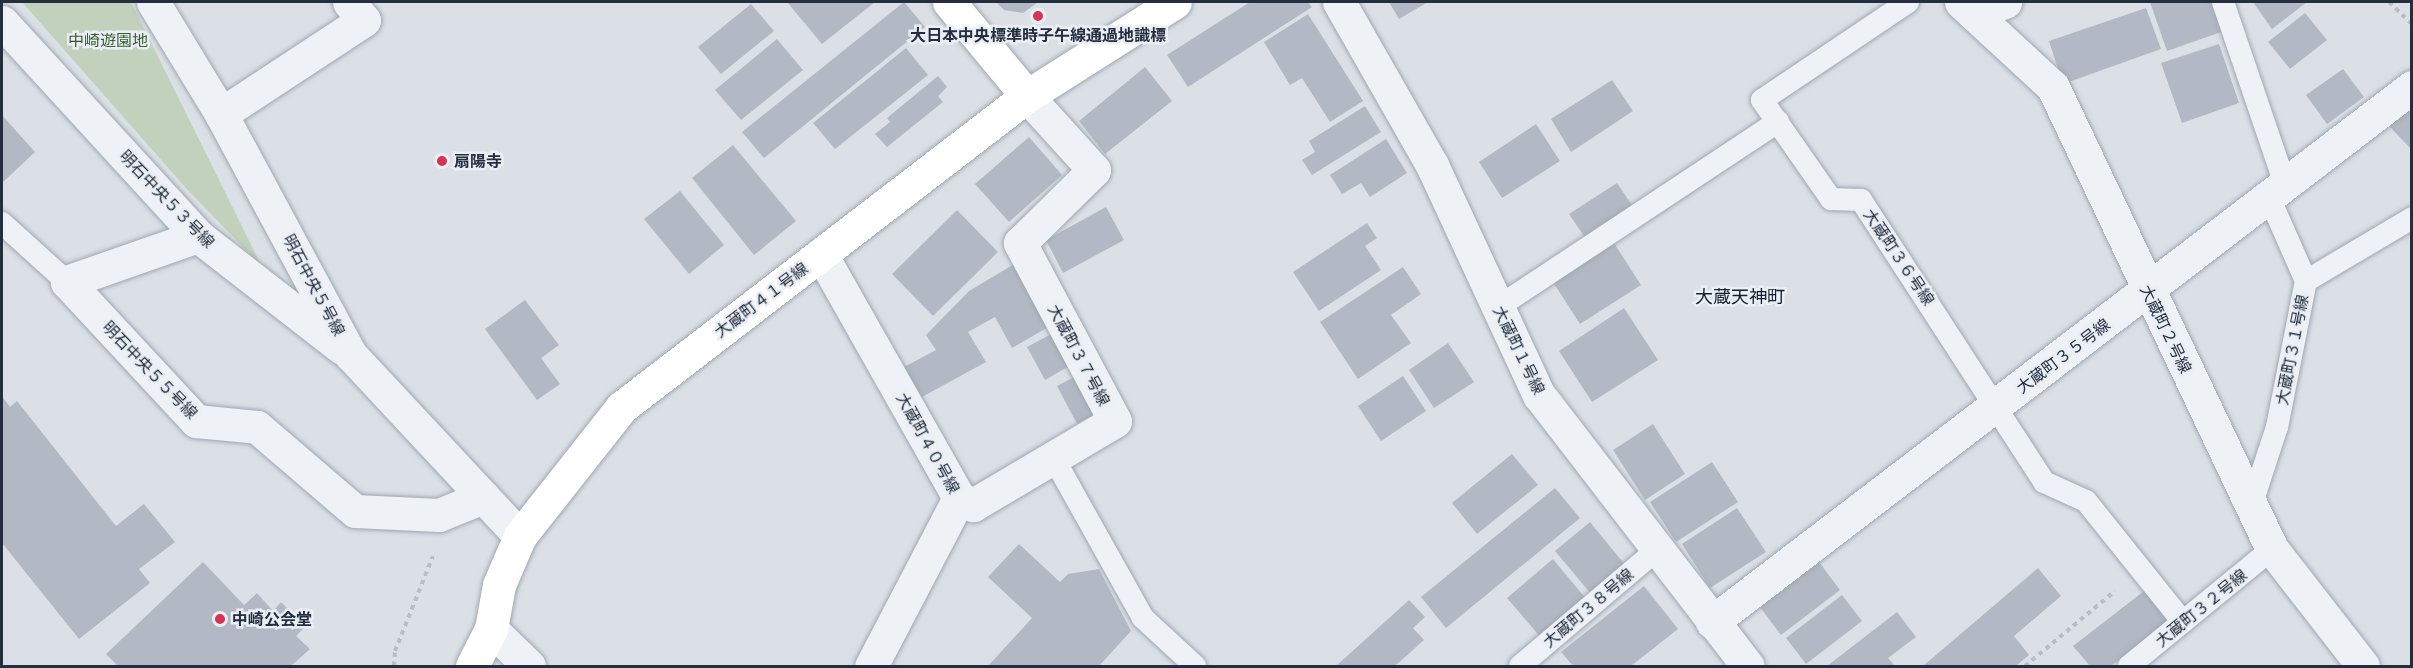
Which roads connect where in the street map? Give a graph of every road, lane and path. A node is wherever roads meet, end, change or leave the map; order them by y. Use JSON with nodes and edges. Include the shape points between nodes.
{"nodes":[{"id":1,"x":153,"y":2,"type":"edge"},
{"id":2,"x":349,"y":2,"type":"edge"},
{"id":3,"x":949,"y":2,"type":"edge"},
{"id":4,"x":1339,"y":2,"type":"edge"},
{"id":5,"x":1908,"y":2,"type":"edge"},
{"id":6,"x":2005,"y":2,"type":"edge"},
{"id":7,"x":2223,"y":2,"type":"edge"},
{"id":8,"x":2389,"y":2,"type":"edge"},
{"id":9,"x":1155,"y":7,"type":"edge"},
{"id":10,"x":1967,"y":7,"type":"edge"},
{"id":11,"x":2,"y":22,"type":"edge"},
{"id":12,"x":2412,"y":24,"type":"edge"},
{"id":13,"x":2412,"y":87,"type":"edge"},
{"id":14,"x":1027,"y":96,"type":"junction"},
{"id":15,"x":221,"y":114,"type":"junction"},
{"id":16,"x":1778,"y":122,"type":"junction"},
{"id":17,"x":2277,"y":191,"type":"junction"},
{"id":18,"x":2412,"y":218,"type":"edge"},
{"id":19,"x":2,"y":223,"type":"edge"},
{"id":20,"x":198,"y":236,"type":"junction"},
{"id":21,"x":821,"y":254,"type":"junction"},
{"id":22,"x":2306,"y":281,"type":"junction"},
{"id":23,"x":67,"y":282,"type":"junction"},
{"id":24,"x":2148,"y":291,"type":"junction"},
{"id":25,"x":1498,"y":307,"type":"junction"},
{"id":26,"x":351,"y":355,"type":"junction"},
{"id":27,"x":1998,"y":405,"type":"junction"},
{"id":28,"x":1053,"y":457,"type":"junction"},
{"id":29,"x":483,"y":497,"type":"junction"},
{"id":30,"x":959,"y":498,"type":"junction"},
{"id":31,"x":2251,"y":506,"type":"junction"},
{"id":32,"x":519,"y":536,"type":"junction"},
{"id":33,"x":436,"y":547,"type":"dead end"},
{"id":34,"x":2272,"y":549,"type":"junction"},
{"id":35,"x":1657,"y":550,"type":"junction"},
{"id":36,"x":2141,"y":569,"type":"junction"},
{"id":37,"x":1712,"y":622,"type":"junction"},
{"id":38,"x":2183,"y":622,"type":"junction"},
{"id":39,"x":491,"y":629,"type":"junction"},
{"id":40,"x":394,"y":666,"type":"edge"},
{"id":41,"x":472,"y":666,"type":"edge"},
{"id":42,"x":529,"y":666,"type":"edge"},
{"id":43,"x":871,"y":666,"type":"edge"},
{"id":44,"x":1195,"y":666,"type":"edge"},
{"id":45,"x":1520,"y":666,"type":"edge"},
{"id":46,"x":1748,"y":666,"type":"edge"},
{"id":47,"x":2025,"y":666,"type":"edge"},
{"id":48,"x":2129,"y":666,"type":"edge"},
{"id":49,"x":2363,"y":666,"type":"edge"}],
"edges":[{"from":1,"to":15,"type":"street","name":"明石中央５号線"},
{"from":2,"to":15,"type":"street","via":[[364,20]]},
{"from":3,"to":14,"type":"street"},
{"from":4,"to":25,"type":"street","name":"大蔵町１号線","via":[[1432,165]]},
{"from":5,"to":16,"type":"lane","name":"大蔵町３６号線","via":[[1762,100]]},
{"from":6,"to":10,"type":"street"},
{"from":7,"to":17,"type":"lane","name":"大蔵町３１号線"},
{"from":8,"to":12,"type":"path"},
{"from":9,"to":14,"type":"street","name":"大蔵町４１号線"},
{"from":10,"to":24,"type":"street","name":"大蔵町２号線","via":[[2053,87]]},
{"from":11,"to":20,"type":"street","name":"明石中央５３号線"},
{"from":13,"to":17,"type":"street","name":"大蔵町３５号線"},
{"from":14,"to":21,"type":"street","name":"大蔵町４１号線"},
{"from":14,"to":28,"type":"street","name":"大蔵町３７号線","via":[[1094,170],[1020,243],[1115,421]]},
{"from":15,"to":26,"type":"street","name":"明石中央５号線"},
{"from":16,"to":25,"type":"lane"},
{"from":16,"to":27,"type":"lane","name":"大蔵町３６号線","via":[[1831,199],[1861,200]]},
{"from":17,"to":22,"type":"lane","name":"大蔵町３１号線"},
{"from":17,"to":24,"type":"street","name":"大蔵町３５号線"},
{"from":18,"to":22,"type":"lane"},
{"from":19,"to":23,"type":"lane","name":"明石中央５５号線"},
{"from":20,"to":23,"type":"street"},
{"from":20,"to":26,"type":"street","name":"明石中央５３号線"},
{"from":21,"to":30,"type":"street","name":"大蔵町４０号線"},
{"from":21,"to":32,"type":"street","name":"大蔵町４１号線","via":[[622,407]]},
{"from":22,"to":31,"type":"lane","name":"大蔵町３１号線","via":[[2277,427]]},
{"from":23,"to":29,"type":"street","name":"明石中央５５号線","via":[[196,421],[257,428],[355,512],[440,515]]},
{"from":24,"to":27,"type":"street","name":"大蔵町３５号線"},
{"from":24,"to":31,"type":"street","name":"大蔵町２号線"},
{"from":25,"to":35,"type":"street","name":"大蔵町１号線","via":[[1539,395]]},
{"from":26,"to":29,"type":"street","name":"明石中央５号線"},
{"from":27,"to":36,"type":"lane","via":[[2044,482],[2086,501]]},
{"from":27,"to":37,"type":"street","name":"大蔵町３５号線"},
{"from":28,"to":30,"type":"street","via":[[972,505]]},
{"from":28,"to":44,"type":"lane","via":[[1143,618]]},
{"from":29,"to":32,"type":"street","name":"明石中央５号線"},
{"from":30,"to":43,"type":"street","name":"大蔵町４０号線"},
{"from":31,"to":34,"type":"street","name":"大蔵町２号線"},
{"from":32,"to":39,"type":"street","name":"大蔵町４１号線","via":[[499,585]]},
{"from":33,"to":40,"type":"path","via":[[395,651]]},
{"from":34,"to":38,"type":"lane","name":"大蔵町３２号線"},
{"from":34,"to":49,"type":"street","name":"大蔵町２号線"},
{"from":35,"to":37,"type":"street","name":"大蔵町１号線"},
{"from":35,"to":45,"type":"lane","name":"大蔵町３８号線"},
{"from":36,"to":38,"type":"lane"},
{"from":36,"to":47,"type":"path"},
{"from":37,"to":46,"type":"street","name":"大蔵町１号線"},
{"from":38,"to":48,"type":"lane","name":"大蔵町３２号線"},
{"from":39,"to":41,"type":"street","name":"大蔵町４１号線"},
{"from":39,"to":42,"type":"street"}]}
